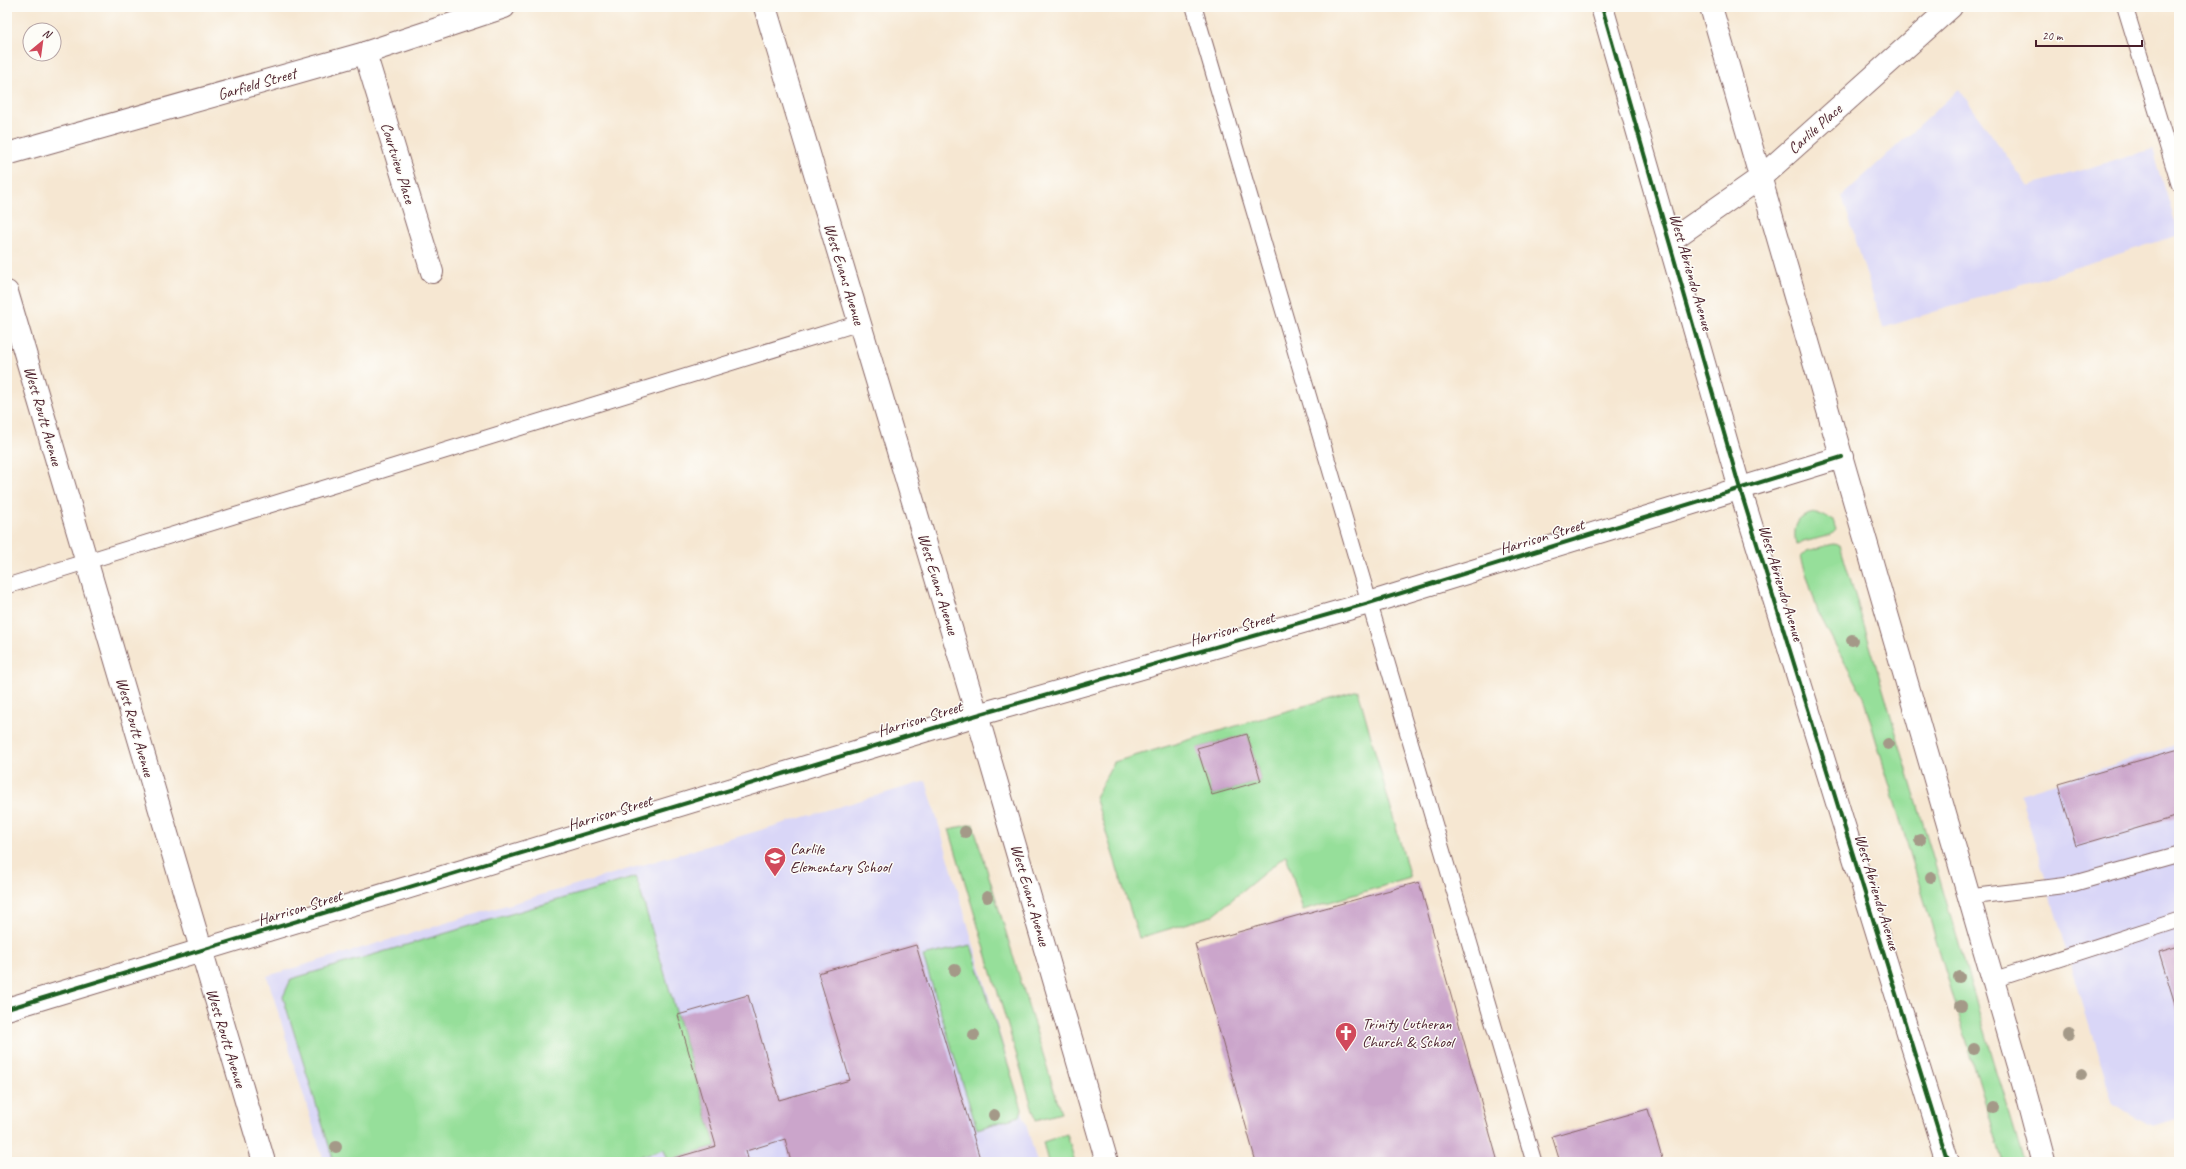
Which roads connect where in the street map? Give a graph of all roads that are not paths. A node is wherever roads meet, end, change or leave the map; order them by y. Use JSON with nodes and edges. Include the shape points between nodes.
{"nodes":[{"id":1,"x":504,"y":7,"type":"edge"},
{"id":2,"x":764,"y":7,"type":"edge"},
{"id":3,"x":1194,"y":7,"type":"edge"},
{"id":4,"x":1602,"y":7,"type":"edge"},
{"id":5,"x":1711,"y":7,"type":"edge"},
{"id":6,"x":1951,"y":7,"type":"edge"},
{"id":7,"x":2124,"y":7,"type":"edge"},
{"id":8,"x":365,"y":53,"type":"junction"},
{"id":9,"x":2174,"y":143,"type":"edge"},
{"id":10,"x":7,"y":154,"type":"edge"},
{"id":11,"x":1760,"y":178,"type":"junction"},
{"id":12,"x":2179,"y":184,"type":"edge"},
{"id":13,"x":1670,"y":241,"type":"junction"},
{"id":14,"x":432,"y":272,"type":"dead end"},
{"id":15,"x":7,"y":292,"type":"edge"},
{"id":16,"x":859,"y":323,"type":"junction"},
{"id":17,"x":1842,"y":457,"type":"junction"},
{"id":18,"x":1740,"y":489,"type":"junction"},
{"id":19,"x":86,"y":562,"type":"junction"},
{"id":20,"x":7,"y":586,"type":"edge"},
{"id":21,"x":1369,"y":603,"type":"junction"},
{"id":22,"x":977,"y":715,"type":"junction"},
{"id":23,"x":2179,"y":854,"type":"edge"},
{"id":24,"x":1969,"y":897,"type":"junction"},
{"id":25,"x":2179,"y":920,"type":"edge"},
{"id":26,"x":200,"y":951,"type":"junction"},
{"id":27,"x":1993,"y":980,"type":"junction"},
{"id":28,"x":7,"y":1009,"type":"edge"},
{"id":29,"x":264,"y":1162,"type":"edge"},
{"id":30,"x":1108,"y":1162,"type":"edge"},
{"id":31,"x":1534,"y":1162,"type":"edge"},
{"id":32,"x":1948,"y":1162,"type":"edge"},
{"id":33,"x":2044,"y":1162,"type":"edge"}],
"edges":[{"from":1,"to":8,"type":"street","name":"Garfield Street"},
{"from":2,"to":16,"type":"street","name":"West Evans Avenue"},
{"from":3,"to":21,"type":"lane"},
{"from":4,"to":13,"type":"street","name":"West Abriendo Avenue"},
{"from":5,"to":11,"type":"street"},
{"from":6,"to":11,"type":"street","name":"Carlile Place"},
{"from":7,"to":9,"type":"lane"},
{"from":8,"to":10,"type":"street","name":"Garfield Street"},
{"from":8,"to":14,"type":"street","name":"Courtview Place"},
{"from":9,"to":12,"type":"lane"},
{"from":11,"to":13,"type":"street","name":"Carlile Place"},
{"from":11,"to":17,"type":"street"},
{"from":13,"to":18,"type":"street","name":"West Abriendo Avenue"},
{"from":15,"to":19,"type":"street","name":"West Routt Avenue"},
{"from":16,"to":19,"type":"lane"},
{"from":16,"to":22,"type":"street","name":"West Evans Avenue"},
{"from":17,"to":18,"type":"street","name":"Harrison Street"},
{"from":17,"to":24,"type":"street"},
{"from":18,"to":21,"type":"street","name":"Harrison Street"},
{"from":18,"to":32,"type":"street","name":"West Abriendo Avenue"},
{"from":19,"to":20,"type":"lane"},
{"from":19,"to":26,"type":"street","name":"West Routt Avenue"},
{"from":21,"to":22,"type":"street","name":"Harrison Street"},
{"from":21,"to":31,"type":"lane"},
{"from":22,"to":26,"type":"street","name":"Harrison Street"},
{"from":22,"to":30,"type":"street","name":"West Evans Avenue"},
{"from":23,"to":24,"type":"lane","via":[[2068,885]]},
{"from":24,"to":27,"type":"street"},
{"from":25,"to":27,"type":"lane"},
{"from":26,"to":28,"type":"street","name":"Harrison Street"},
{"from":26,"to":29,"type":"street","name":"West Routt Avenue"},
{"from":27,"to":33,"type":"street"}]}
